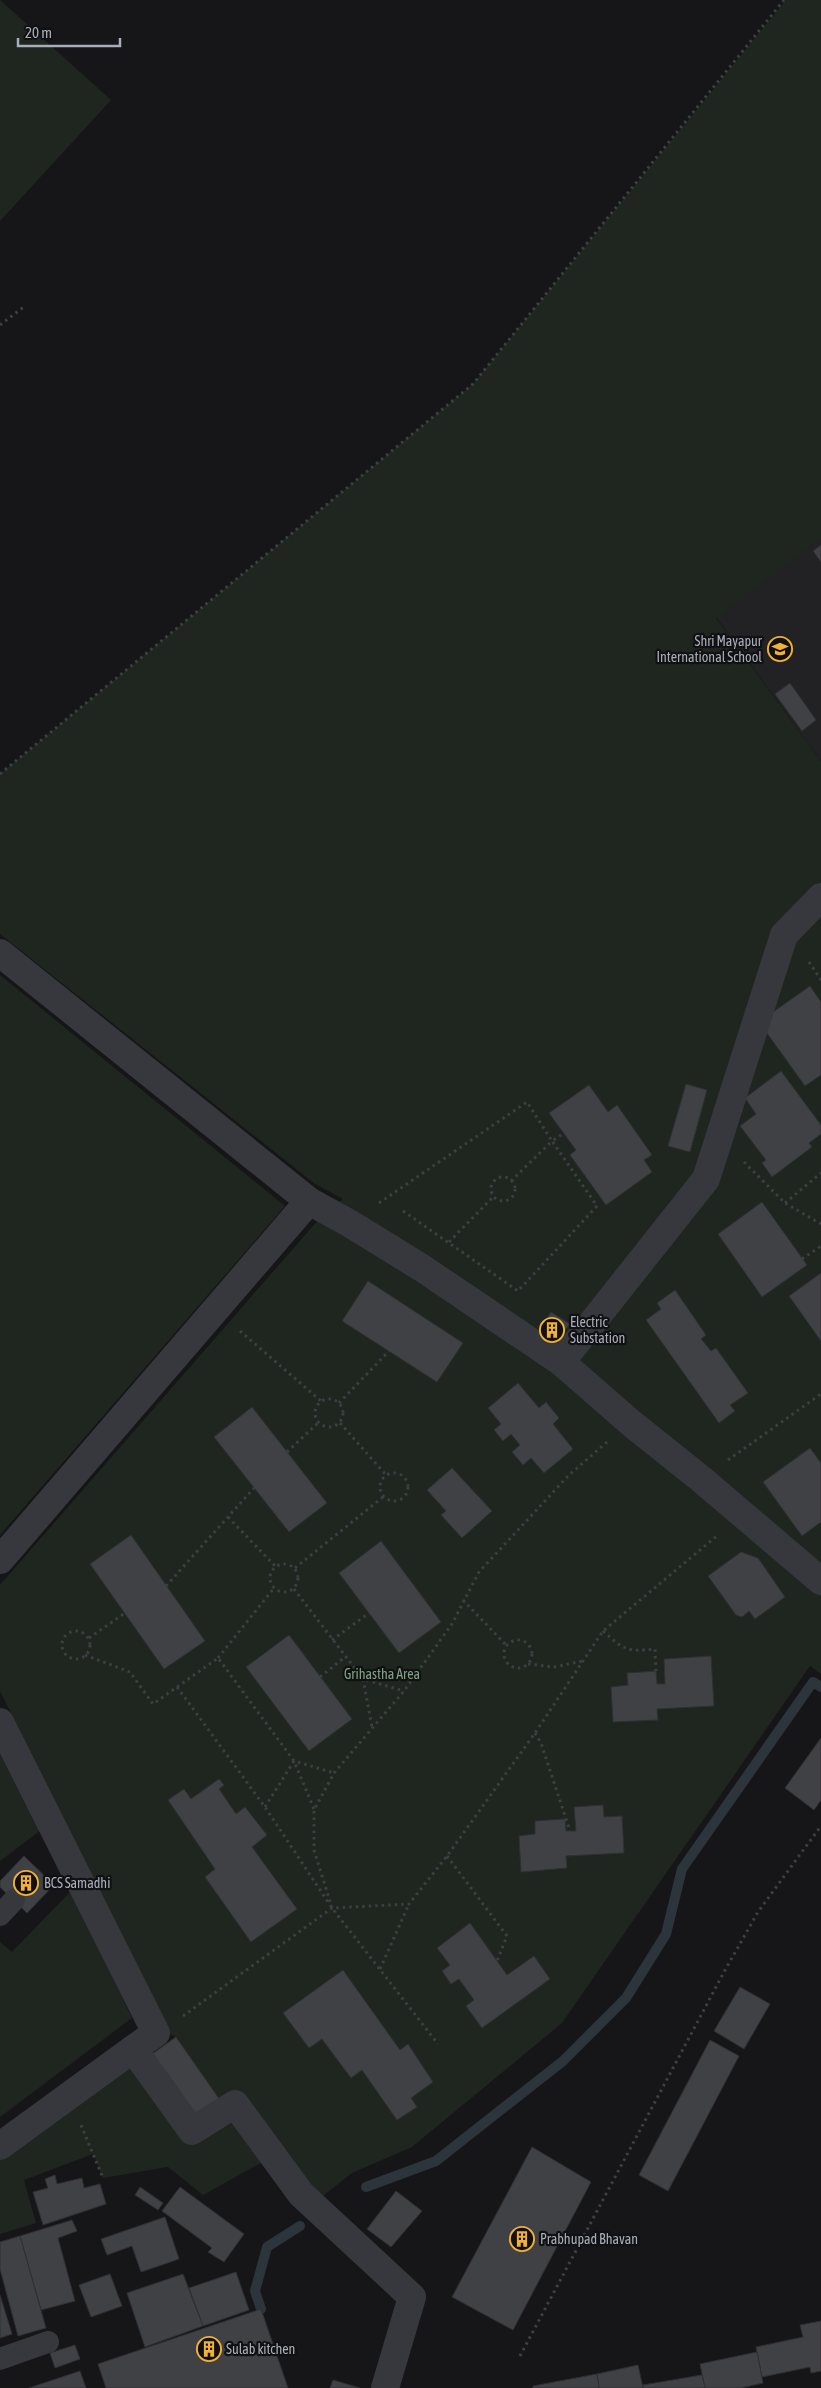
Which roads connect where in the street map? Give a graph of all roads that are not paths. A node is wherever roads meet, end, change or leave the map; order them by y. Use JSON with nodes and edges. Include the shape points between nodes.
{"nodes":[{"id":1,"x":821,"y":897,"type":"edge"},
{"id":2,"x":0,"y":953,"type":"edge"},
{"id":3,"x":309,"y":1201,"type":"junction"},
{"id":4,"x":561,"y":1362,"type":"junction"},
{"id":5,"x":0,"y":1560,"type":"edge"},
{"id":6,"x":821,"y":1581,"type":"edge"},
{"id":7,"x":0,"y":1722,"type":"edge"},
{"id":8,"x":134,"y":2049,"type":"junction"},
{"id":9,"x":0,"y":2146,"type":"edge"},
{"id":10,"x":48,"y":2342,"type":"dead end"},
{"id":11,"x":0,"y":2359,"type":"edge"},
{"id":12,"x":385,"y":2388,"type":"edge"}],
"edges":[{"from":1,"to":4,"type":"street","via":[[784,934],[706,1179]]},
{"from":2,"to":3,"type":"street"},
{"from":3,"to":4,"type":"street","via":[[422,1268]]},
{"from":3,"to":5,"type":"street"},
{"from":4,"to":6,"type":"street"},
{"from":7,"to":8,"type":"street","via":[[156,2033]]},
{"from":8,"to":9,"type":"street"},
{"from":8,"to":12,"type":"street","via":[[192,2131],[235,2104],[301,2194],[412,2297]]},
{"from":10,"to":11,"type":"street"}]}
